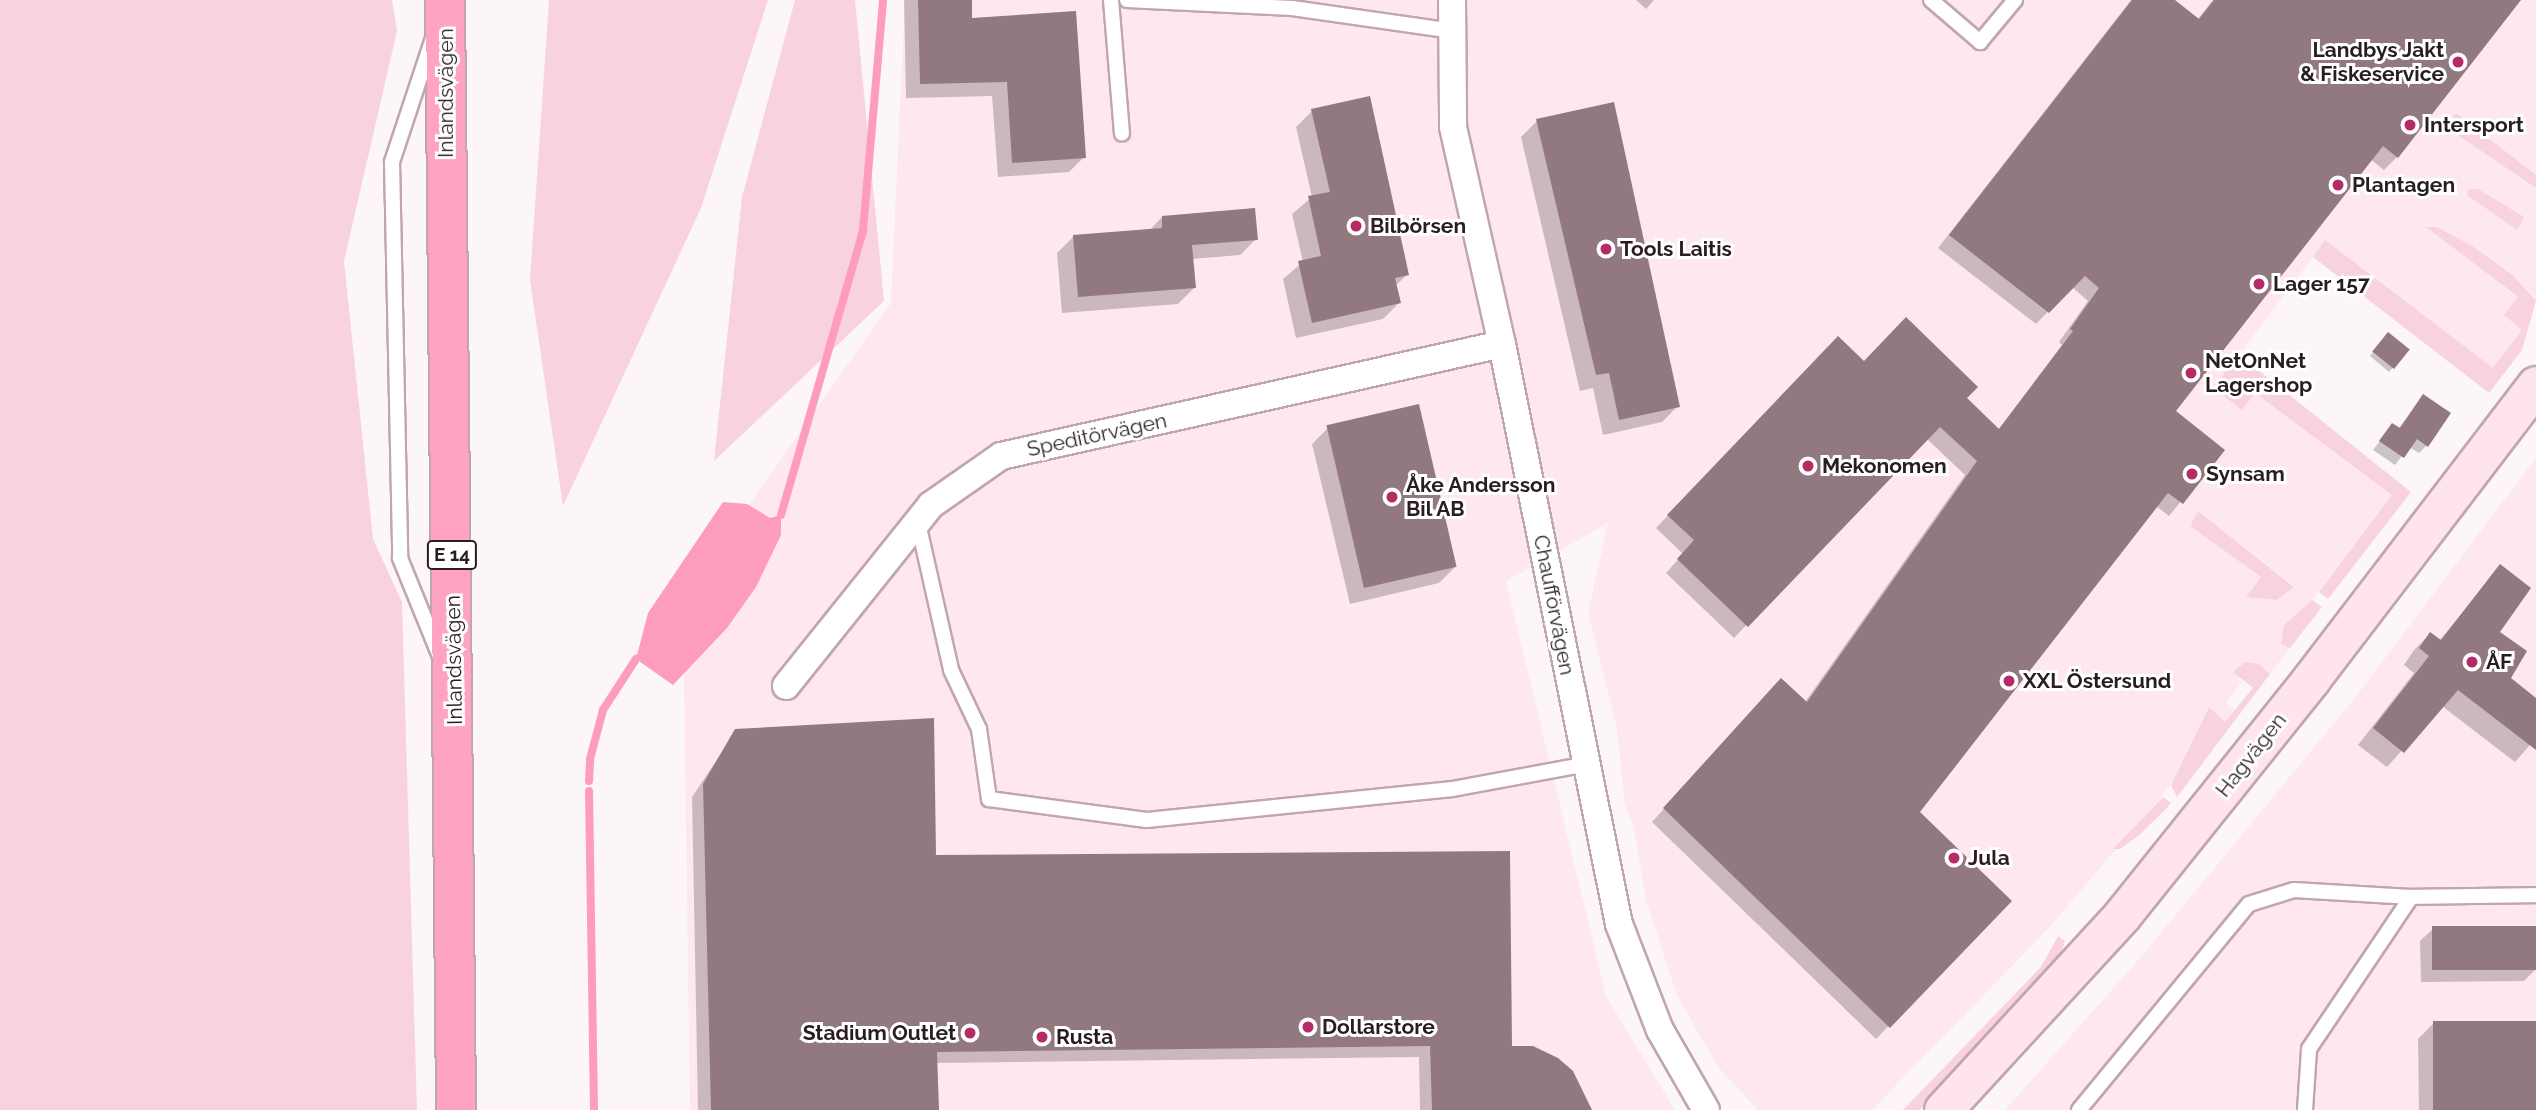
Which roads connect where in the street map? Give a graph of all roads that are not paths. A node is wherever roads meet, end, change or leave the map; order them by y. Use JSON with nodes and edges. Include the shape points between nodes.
{"nodes":[{"id":1,"x":445,"y":0,"type":"edge"},
{"id":2,"x":466,"y":0,"type":"edge"},
{"id":3,"x":1111,"y":0,"type":"edge"},
{"id":4,"x":1127,"y":0,"type":"edge"},
{"id":5,"x":1452,"y":0,"type":"edge"},
{"id":6,"x":1931,"y":0,"type":"edge"},
{"id":7,"x":2015,"y":0,"type":"edge"},
{"id":8,"x":1452,"y":32,"type":"junction"},
{"id":9,"x":1122,"y":134,"type":"dead end"},
{"id":10,"x":1502,"y":344,"type":"junction"},
{"id":11,"x":2536,"y":385,"type":"edge"},
{"id":12,"x":917,"y":521,"type":"junction"},
{"id":13,"x":786,"y":686,"type":"dead end"},
{"id":14,"x":456,"y":695,"type":"junction"},
{"id":15,"x":1587,"y":764,"type":"junction"},
{"id":16,"x":2536,"y":895,"type":"edge"},
{"id":17,"x":2411,"y":897,"type":"junction"},
{"id":18,"x":1942,"y":1109,"type":"edge"},
{"id":19,"x":456,"y":1110,"type":"edge"},
{"id":20,"x":479,"y":1110,"type":"edge"},
{"id":21,"x":1705,"y":1110,"type":"edge"},
{"id":22,"x":2079,"y":1110,"type":"edge"},
{"id":23,"x":2305,"y":1110,"type":"edge"}],
"edges":[{"from":1,"to":14,"type":"highway","name":"Inlandsvägen","number":"E 14","via":[[446,324]]},
{"from":1,"to":14,"type":"lane","via":[[392,162],[392,175],[400,558]]},
{"from":2,"to":20,"type":"highway","name":"Inlandsvägen","number":"E 14"},
{"from":3,"to":9,"type":"lane"},
{"from":4,"to":8,"type":"lane","via":[[1292,8]]},
{"from":5,"to":8,"type":"street","name":"Chaufförvägen"},
{"from":6,"to":7,"type":"lane","via":[[1980,42]]},
{"from":8,"to":10,"type":"street","name":"Chaufförvägen","via":[[1453,127]]},
{"from":10,"to":12,"type":"street","name":"Speditörvägen","via":[[1001,456],[931,505]]},
{"from":10,"to":15,"type":"street","name":"Chaufförvägen"},
{"from":11,"to":18,"type":"street","name":"Hagvägen","via":[[2123,914]]},
{"from":12,"to":13,"type":"street","name":"Speditörvägen"},
{"from":12,"to":15,"type":"lane","via":[[951,670],[979,729],[989,799],[1147,820],[1452,789]]},
{"from":14,"to":19,"type":"highway","name":"Inlandsvägen","number":"E 14"},
{"from":15,"to":21,"type":"street","name":"Chaufförvägen","via":[[1619,924],[1660,1030]]},
{"from":16,"to":17,"type":"lane"},
{"from":17,"to":22,"type":"lane","via":[[2294,890],[2249,904]]},
{"from":17,"to":23,"type":"lane","via":[[2309,1049]]}]}
